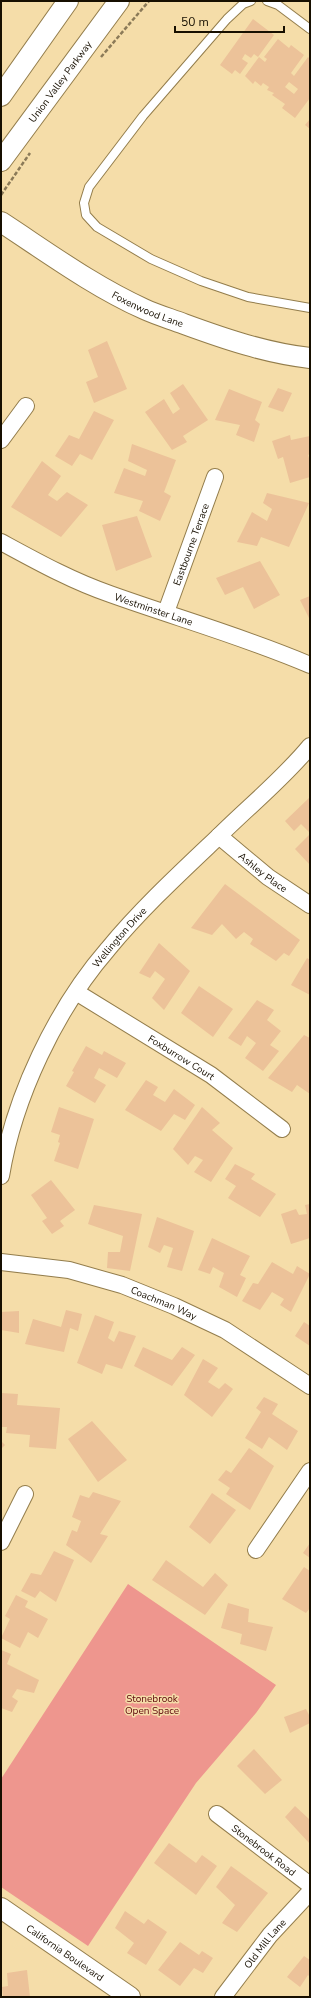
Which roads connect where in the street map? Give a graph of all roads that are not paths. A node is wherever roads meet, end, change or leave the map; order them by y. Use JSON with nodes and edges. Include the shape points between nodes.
{"nodes":[{"id":1,"x":68,"y":1,"type":"edge"},
{"id":2,"x":118,"y":1,"type":"edge"},
{"id":3,"x":251,"y":1,"type":"edge"},
{"id":4,"x":267,"y":1,"type":"edge"},
{"id":5,"x":310,"y":29,"type":"edge"},
{"id":6,"x":1,"y":96,"type":"edge"},
{"id":7,"x":1,"y":161,"type":"edge"},
{"id":8,"x":1,"y":222,"type":"edge"},
{"id":9,"x":310,"y":308,"type":"edge"},
{"id":10,"x":310,"y":358,"type":"edge"},
{"id":11,"x":26,"y":406,"type":"dead end"},
{"id":12,"x":1,"y":440,"type":"edge"},
{"id":13,"x":215,"y":478,"type":"dead end"},
{"id":14,"x":1,"y":542,"type":"edge"},
{"id":15,"x":166,"y":612,"type":"junction"},
{"id":16,"x":310,"y":666,"type":"edge"},
{"id":17,"x":310,"y":746,"type":"edge"},
{"id":18,"x":219,"y":836,"type":"junction"},
{"id":19,"x":310,"y":905,"type":"edge"},
{"id":20,"x":76,"y":992,"type":"junction"},
{"id":21,"x":282,"y":1129,"type":"dead end"},
{"id":22,"x":1,"y":1176,"type":"edge"},
{"id":23,"x":1,"y":1262,"type":"edge"},
{"id":24,"x":310,"y":1386,"type":"edge"},
{"id":25,"x":310,"y":1471,"type":"edge"},
{"id":26,"x":25,"y":1494,"type":"dead end"},
{"id":27,"x":1,"y":1542,"type":"edge"},
{"id":28,"x":256,"y":1550,"type":"dead end"},
{"id":29,"x":217,"y":1814,"type":"dead end"},
{"id":30,"x":310,"y":1885,"type":"edge"},
{"id":31,"x":310,"y":1892,"type":"edge"},
{"id":32,"x":1,"y":1908,"type":"edge"},
{"id":33,"x":130,"y":1997,"type":"edge"},
{"id":34,"x":223,"y":1997,"type":"edge"}],
"edges":[{"from":1,"to":6,"type":"street"},
{"from":2,"to":7,"type":"street","name":"Union Valley Parkway"},
{"from":3,"to":9,"type":"lane","via":[[243,4],[227,19],[143,116],[89,187],[84,202],[86,215],[97,227],[151,259],[201,281],[248,297]]},
{"from":4,"to":5,"type":"lane","via":[[278,5]]},
{"from":8,"to":10,"type":"street","name":"Foxenwood Lane","via":[[88,279],[144,309],[253,348]]},
{"from":11,"to":12,"type":"street"},
{"from":13,"to":15,"type":"street","name":"Eastbourne Terrace"},
{"from":14,"to":15,"type":"street","name":"Westminster Lane","via":[[109,594]]},
{"from":15,"to":16,"type":"street","name":"Westminster Lane"},
{"from":17,"to":18,"type":"street","name":"Wellington Drive"},
{"from":18,"to":19,"type":"street","name":"Ashley Place","via":[[268,877]]},
{"from":18,"to":20,"type":"street","name":"Wellington Drive","via":[[144,909],[107,950]]},
{"from":20,"to":21,"type":"street","name":"Foxburrow Court","via":[[211,1075]]},
{"from":20,"to":22,"type":"street","name":"Wellington Drive","via":[[44,1047],[20,1104],[4,1156]]},
{"from":23,"to":24,"type":"street","name":"Coachman Way","via":[[69,1270],[122,1285],[225,1330]]},
{"from":25,"to":28,"type":"street"},
{"from":26,"to":27,"type":"street"},
{"from":29,"to":30,"type":"street","name":"Stonebrook Road"},
{"from":31,"to":34,"type":"street","name":"Old Mill Lane","via":[[270,1935]]},
{"from":32,"to":33,"type":"street","name":"California Boulevard"}]}
